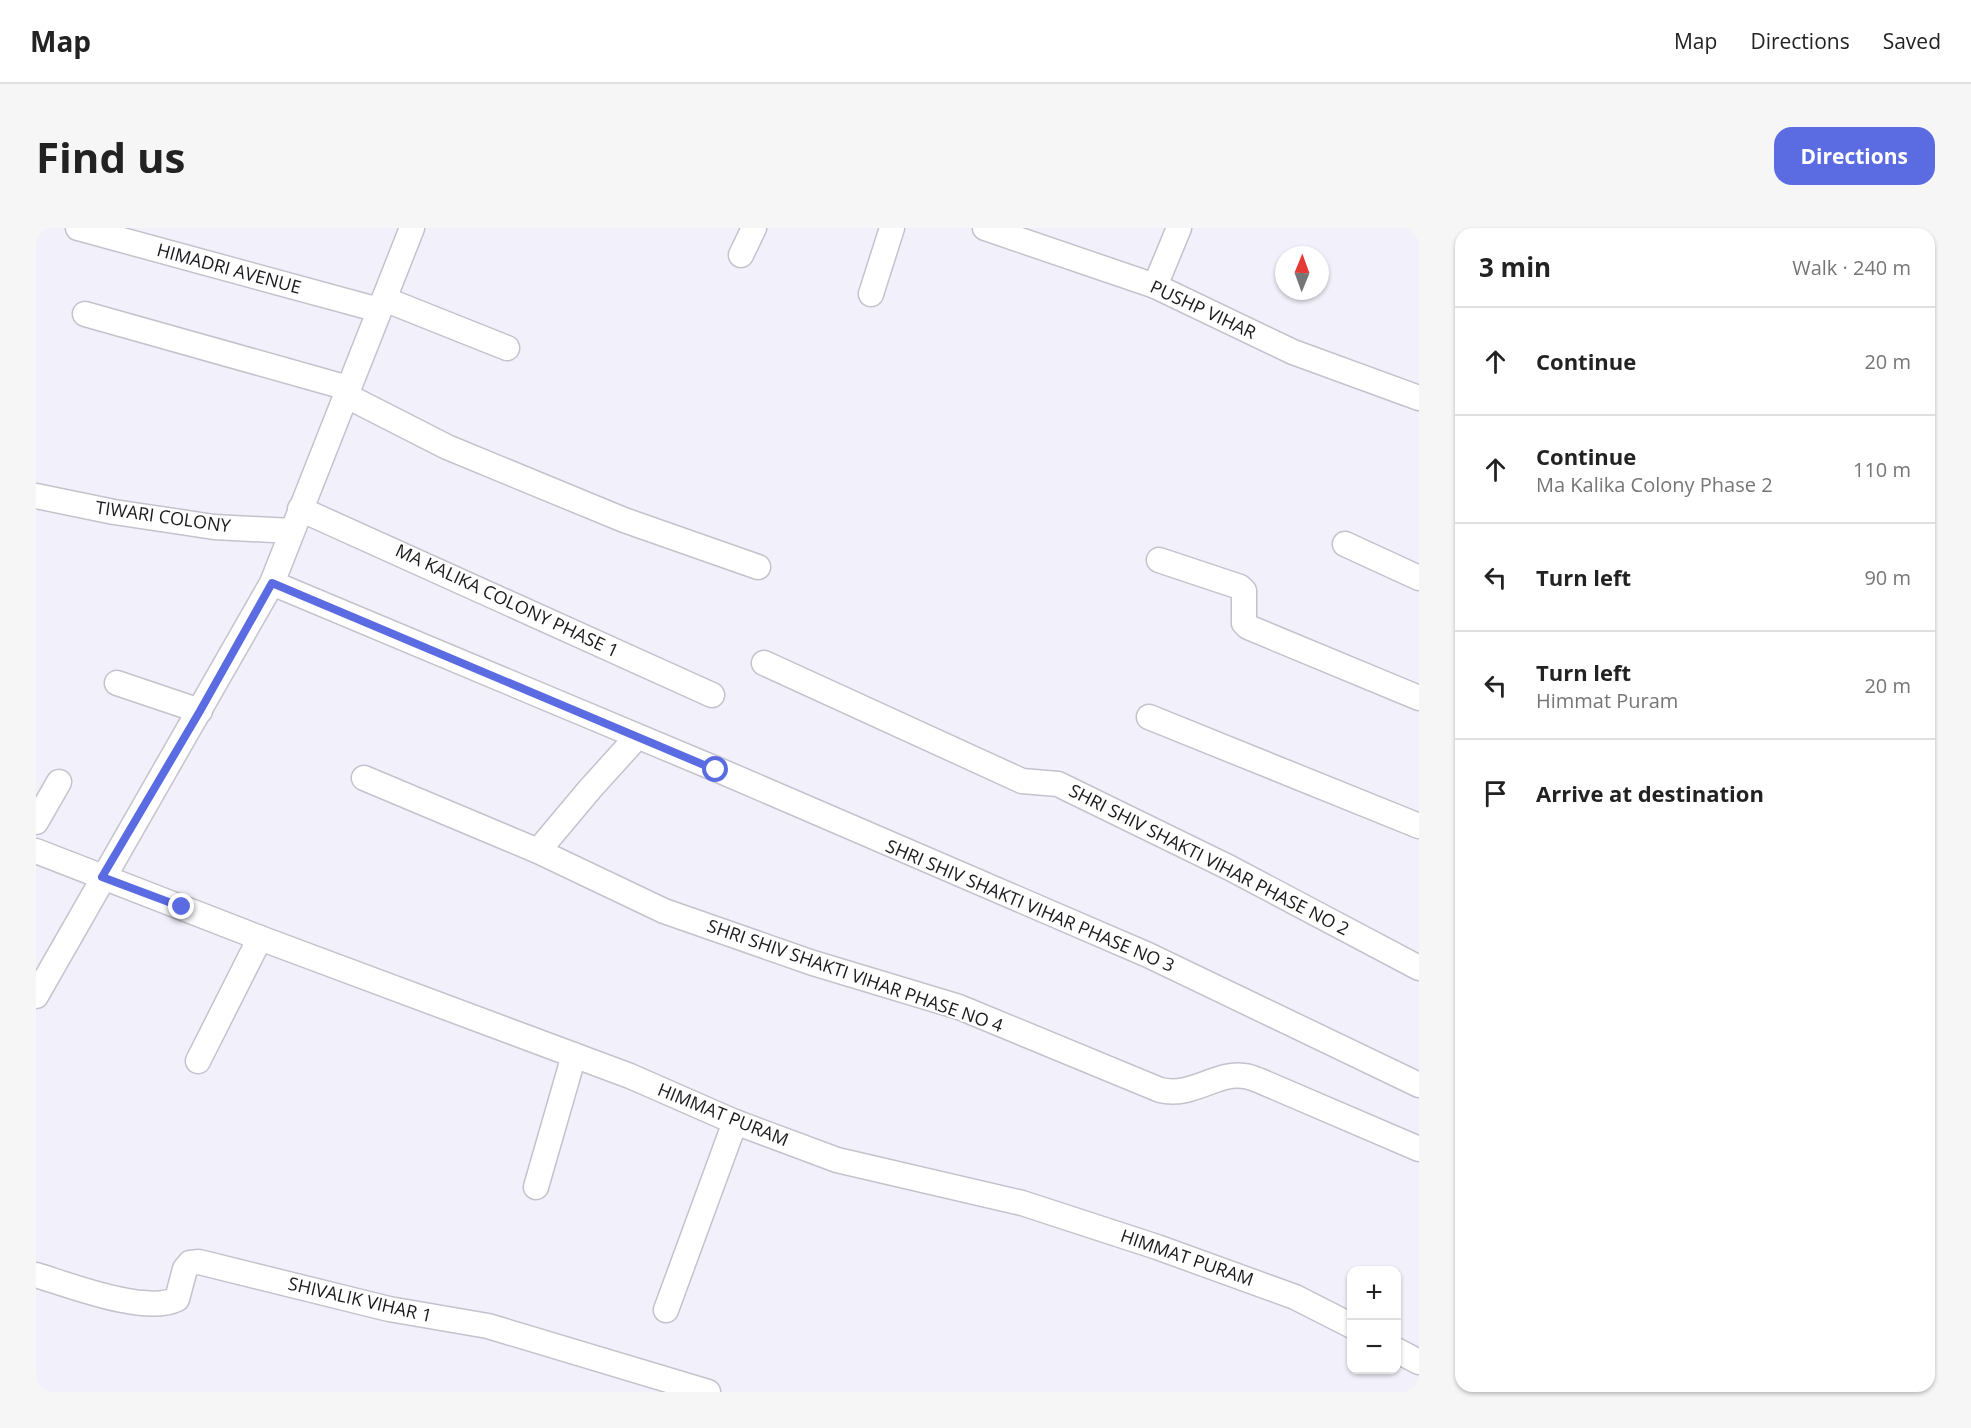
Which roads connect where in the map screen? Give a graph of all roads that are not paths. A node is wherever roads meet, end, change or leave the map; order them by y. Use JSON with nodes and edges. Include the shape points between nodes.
{"nodes":[{"id":1,"x":78,"y":228,"type":"edge"},
{"id":2,"x":412,"y":228,"type":"edge"},
{"id":3,"x":754,"y":228,"type":"edge"},
{"id":4,"x":892,"y":228,"type":"edge"},
{"id":5,"x":985,"y":228,"type":"edge"},
{"id":6,"x":1179,"y":228,"type":"edge"},
{"id":7,"x":741,"y":255,"type":"dead end"},
{"id":8,"x":1155,"y":286,"type":"junction"},
{"id":9,"x":871,"y":294,"type":"dead end"},
{"id":10,"x":382,"y":304,"type":"junction"},
{"id":11,"x":85,"y":314,"type":"dead end"},
{"id":12,"x":507,"y":348,"type":"dead end"},
{"id":13,"x":347,"y":392,"type":"junction"},
{"id":14,"x":1419,"y":398,"type":"edge"},
{"id":15,"x":36,"y":495,"type":"edge"},
{"id":16,"x":296,"y":520,"type":"junction"},
{"id":17,"x":1345,"y":544,"type":"dead end"},
{"id":18,"x":1159,"y":560,"type":"dead end"},
{"id":19,"x":758,"y":567,"type":"dead end"},
{"id":20,"x":1419,"y":578,"type":"edge"},
{"id":21,"x":272,"y":583,"type":"junction"},
{"id":22,"x":764,"y":663,"type":"dead end"},
{"id":23,"x":117,"y":683,"type":"dead end"},
{"id":24,"x":712,"y":695,"type":"dead end"},
{"id":25,"x":1419,"y":698,"type":"edge"},
{"id":26,"x":200,"y":711,"type":"junction"},
{"id":27,"x":1149,"y":717,"type":"dead end"},
{"id":28,"x":637,"y":737,"type":"junction"},
{"id":29,"x":364,"y":778,"type":"dead end"},
{"id":30,"x":59,"y":782,"type":"dead end"},
{"id":31,"x":36,"y":822,"type":"edge"},
{"id":32,"x":1419,"y":826,"type":"edge"},
{"id":33,"x":36,"y":851,"type":"edge"},
{"id":34,"x":538,"y":851,"type":"junction"},
{"id":35,"x":102,"y":877,"type":"junction"},
{"id":36,"x":260,"y":938,"type":"junction"},
{"id":37,"x":1419,"y":968,"type":"edge"},
{"id":38,"x":36,"y":996,"type":"edge"},
{"id":39,"x":574,"y":1054,"type":"junction"},
{"id":40,"x":198,"y":1061,"type":"dead end"},
{"id":41,"x":1419,"y":1085,"type":"edge"},
{"id":42,"x":735,"y":1122,"type":"junction"},
{"id":43,"x":1419,"y":1149,"type":"edge"},
{"id":44,"x":536,"y":1187,"type":"dead end"},
{"id":45,"x":36,"y":1275,"type":"edge"},
{"id":46,"x":666,"y":1310,"type":"dead end"},
{"id":47,"x":1347,"y":1323,"type":"edge"},
{"id":48,"x":1401,"y":1353,"type":"edge"},
{"id":49,"x":1419,"y":1362,"type":"edge"},
{"id":50,"x":708,"y":1392,"type":"edge"}],
"edges":[{"from":1,"to":10,"type":"street","name":"HIMADRI AVENUE"},
{"from":2,"to":10,"type":"street"},
{"from":3,"to":7,"type":"street"},
{"from":4,"to":9,"type":"street"},
{"from":5,"to":8,"type":"street","name":"PUSHP VIHAR"},
{"from":6,"to":8,"type":"street"},
{"from":8,"to":14,"type":"street","name":"PUSHP VIHAR","via":[[1293,352]]},
{"from":10,"to":12,"type":"street","name":"HIMADRI AVENUE"},
{"from":10,"to":13,"type":"street"},
{"from":11,"to":13,"type":"street"},
{"from":13,"to":16,"type":"street"},
{"from":13,"to":19,"type":"street","via":[[447,447],[624,520]]},
{"from":15,"to":16,"type":"street","name":"TIWARI COLONY","via":[[214,527]]},
{"from":16,"to":21,"type":"street"},
{"from":16,"to":24,"type":"street","name":"MA KALIKA COLONY PHASE 1"},
{"from":17,"to":20,"type":"street"},
{"from":18,"to":25,"type":"street","via":[[1240,587],[1246,598],[1244,623],[1248,627]]},
{"from":21,"to":26,"type":"street"},
{"from":21,"to":28,"type":"street","name":"SHRI SHIV SHAKTI VIHAR PHASE NO 3"},
{"from":22,"to":37,"type":"street","name":"SHRI SHIV SHAKTI VIHAR PHASE NO 2","via":[[1022,781],[1058,784],[1230,868]]},
{"from":23,"to":26,"type":"street"},
{"from":26,"to":35,"type":"street"},
{"from":27,"to":32,"type":"street"},
{"from":28,"to":34,"type":"street"},
{"from":28,"to":41,"type":"street","name":"SHRI SHIV SHAKTI VIHAR PHASE NO 3","via":[[1148,955]]},
{"from":29,"to":34,"type":"street","name":"SHRI SHIV SHAKTI VIHAR PHASE NO 4"},
{"from":30,"to":31,"type":"street"},
{"from":33,"to":35,"type":"street","name":"HIMMAT PURAM"},
{"from":34,"to":43,"type":"street","name":"SHRI SHIV SHAKTI VIHAR PHASE NO 4","via":[[664,911],[813,963],[959,1007],[1160,1090],[1182,1092],[1243,1075]]},
{"from":35,"to":36,"type":"street","name":"HIMMAT PURAM"},
{"from":35,"to":38,"type":"street"},
{"from":36,"to":39,"type":"street","name":"HIMMAT PURAM"},
{"from":36,"to":40,"type":"street"},
{"from":39,"to":42,"type":"street","name":"HIMMAT PURAM"},
{"from":39,"to":44,"type":"street"},
{"from":42,"to":46,"type":"street"},
{"from":42,"to":47,"type":"street","name":"HIMMAT PURAM","via":[[837,1160],[1022,1203],[1157,1247],[1295,1296]]},
{"from":45,"to":50,"type":"street","name":"SHIVALIK VIHAR 1","via":[[117,1300],[168,1304],[177,1299],[185,1269],[190,1263],[199,1262],[389,1308],[488,1326]]},
{"from":48,"to":49,"type":"street"}]}
